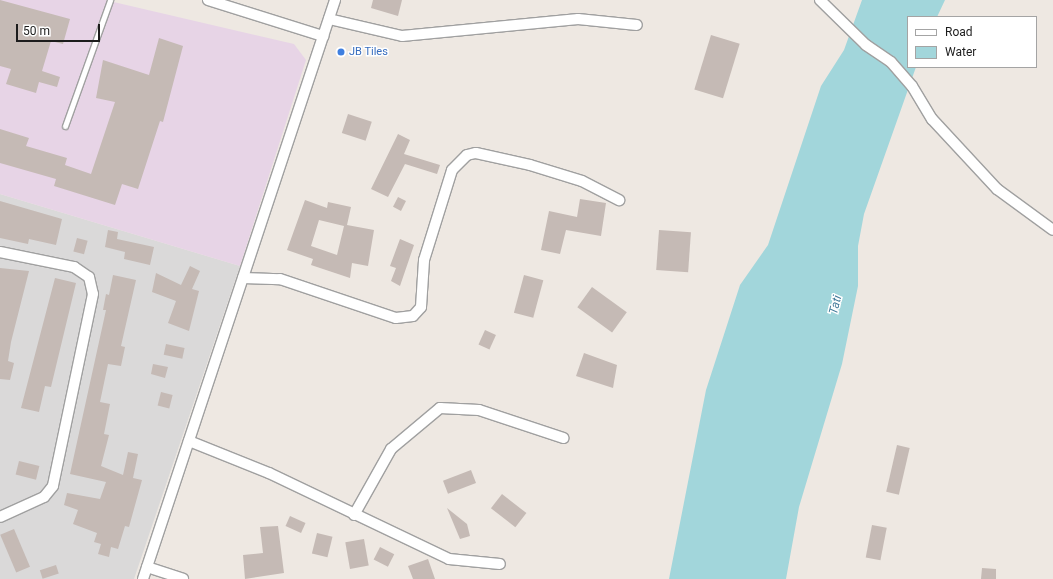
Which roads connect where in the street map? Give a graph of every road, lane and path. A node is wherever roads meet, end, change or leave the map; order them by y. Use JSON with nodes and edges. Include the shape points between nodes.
{"nodes":[{"id":1,"x":110,"y":0,"type":"edge"},
{"id":2,"x":208,"y":0,"type":"edge"},
{"id":3,"x":335,"y":0,"type":"edge"},
{"id":4,"x":820,"y":0,"type":"edge"},
{"id":5,"x":329,"y":18,"type":"junction"},
{"id":6,"x":637,"y":25,"type":"dead end"},
{"id":7,"x":324,"y":36,"type":"junction"},
{"id":8,"x":65,"y":126,"type":"dead end"},
{"id":9,"x":619,"y":200,"type":"dead end"},
{"id":10,"x":1053,"y":230,"type":"edge"},
{"id":11,"x":0,"y":252,"type":"edge"},
{"id":12,"x":243,"y":278,"type":"junction"},
{"id":13,"x":563,"y":438,"type":"dead end"},
{"id":14,"x":189,"y":441,"type":"junction"},
{"id":15,"x":354,"y":515,"type":"junction"},
{"id":16,"x":0,"y":516,"type":"edge"},
{"id":17,"x":500,"y":564,"type":"dead end"},
{"id":18,"x":147,"y":567,"type":"junction"},
{"id":19,"x":143,"y":579,"type":"edge"},
{"id":20,"x":183,"y":579,"type":"edge"}],
"edges":[{"from":1,"to":8,"type":"lane"},
{"from":2,"to":7,"type":"street"},
{"from":3,"to":5,"type":"street"},
{"from":4,"to":10,"type":"street","via":[[866,46],[891,62],[912,86],[932,119],[997,189]]},
{"from":5,"to":6,"type":"street","via":[[402,36],[578,19]]},
{"from":5,"to":7,"type":"street"},
{"from":7,"to":12,"type":"street"},
{"from":9,"to":12,"type":"street","via":[[582,181],[530,165],[476,153],[467,155],[452,170],[424,260],[420,307],[413,316],[396,318],[280,279]]},
{"from":11,"to":16,"type":"street","via":[[74,267],[89,277],[93,294],[53,486],[44,497]]},
{"from":12,"to":14,"type":"street"},
{"from":13,"to":15,"type":"street","via":[[479,410],[440,408],[391,449]]},
{"from":14,"to":15,"type":"street","via":[[269,473]]},
{"from":14,"to":18,"type":"street"},
{"from":15,"to":17,"type":"street","via":[[449,559]]},
{"from":18,"to":19,"type":"street"},
{"from":18,"to":20,"type":"street"}]}
